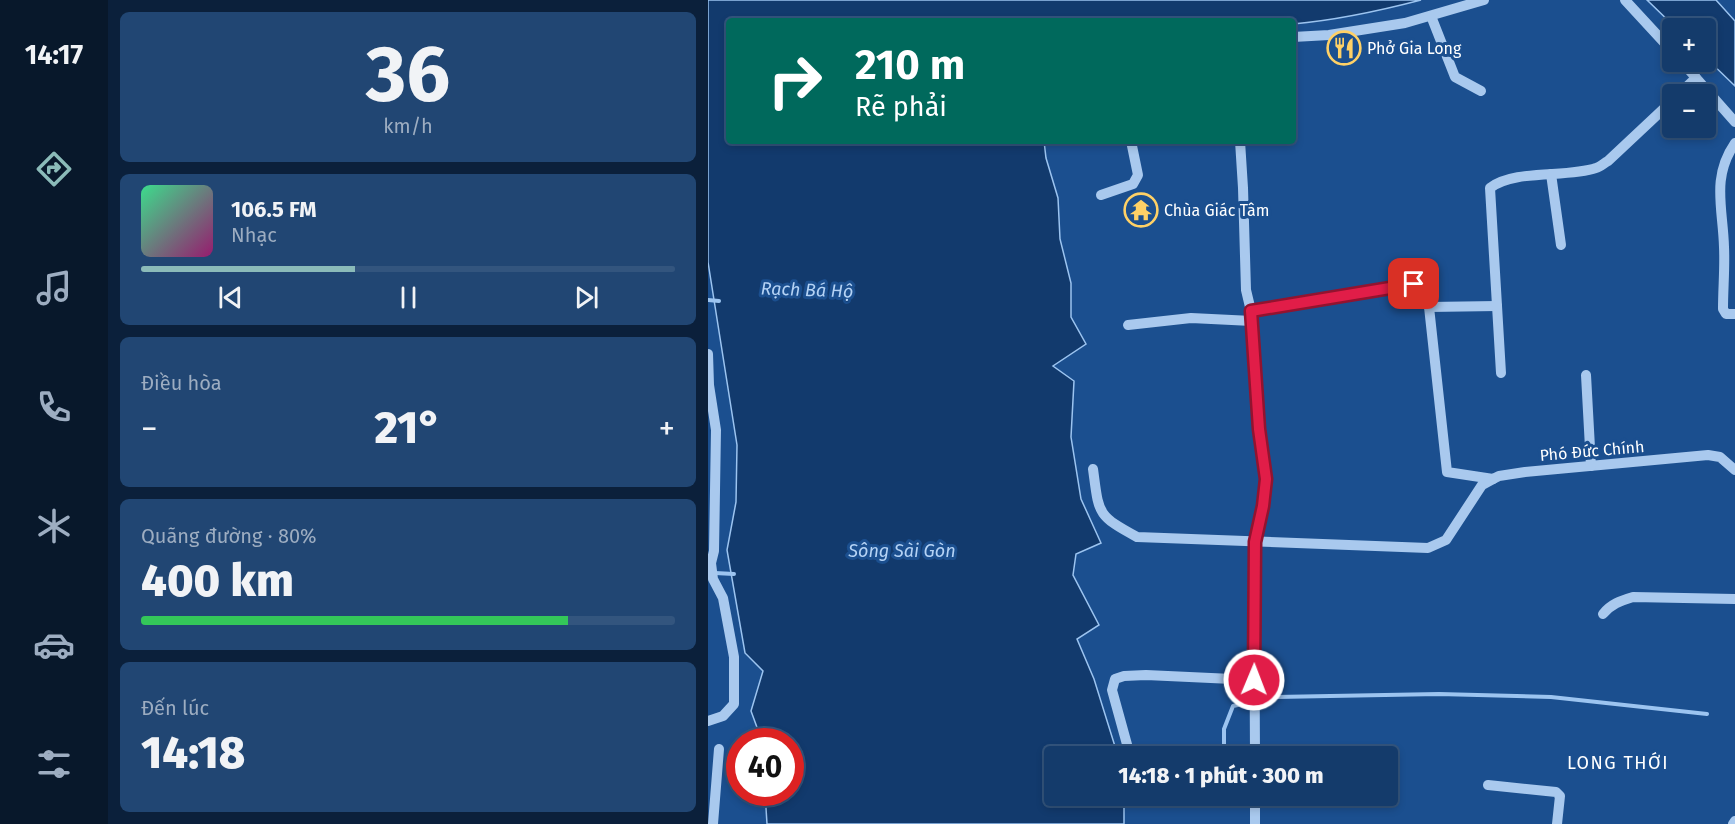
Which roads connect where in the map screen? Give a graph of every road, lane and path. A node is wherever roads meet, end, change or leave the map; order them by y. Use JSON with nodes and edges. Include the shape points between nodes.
{"nodes":[{"id":1,"x":1484,"y":0,"type":"edge"},
{"id":2,"x":1625,"y":0,"type":"edge"},
{"id":3,"x":1426,"y":18,"type":"junction"},
{"id":4,"x":1296,"y":37,"type":"edge"},
{"id":5,"x":1662,"y":40,"type":"edge"},
{"id":6,"x":1691,"y":72,"type":"edge"},
{"id":7,"x":1696,"y":78,"type":"junction"},
{"id":8,"x":1690,"y":84,"type":"edge"},
{"id":9,"x":1481,"y":91,"type":"dead end"},
{"id":10,"x":1662,"y":110,"type":"edge"},
{"id":11,"x":1735,"y":122,"type":"edge"},
{"id":12,"x":1735,"y":143,"type":"edge"},
{"id":13,"x":1132,"y":144,"type":"edge"},
{"id":14,"x":1240,"y":144,"type":"edge"},
{"id":15,"x":1551,"y":174,"type":"junction"},
{"id":16,"x":1101,"y":195,"type":"dead end"},
{"id":17,"x":1561,"y":245,"type":"dead end"},
{"id":18,"x":1429,"y":306,"type":"junction"},
{"id":19,"x":1497,"y":306,"type":"junction"},
{"id":20,"x":1735,"y":314,"type":"edge"},
{"id":21,"x":1251,"y":316,"type":"junction"},
{"id":22,"x":1128,"y":325,"type":"dead end"},
{"id":23,"x":708,"y":354,"type":"edge"},
{"id":24,"x":1501,"y":373,"type":"dead end"},
{"id":25,"x":1586,"y":375,"type":"dead end"},
{"id":26,"x":1591,"y":466,"type":"junction"},
{"id":27,"x":1093,"y":469,"type":"dead end"},
{"id":28,"x":1735,"y":470,"type":"edge"},
{"id":29,"x":1493,"y":479,"type":"junction"},
{"id":30,"x":1255,"y":542,"type":"junction"},
{"id":31,"x":711,"y":551,"type":"edge"},
{"id":32,"x":1735,"y":599,"type":"edge"},
{"id":33,"x":1603,"y":615,"type":"dead end"},
{"id":34,"x":1254,"y":680,"type":"junction"},
{"id":35,"x":708,"y":721,"type":"edge"},
{"id":36,"x":1127,"y":746,"type":"edge"},
{"id":37,"x":1255,"y":746,"type":"edge"},
{"id":38,"x":719,"y":749,"type":"dead end"},
{"id":39,"x":1488,"y":785,"type":"dead end"},
{"id":40,"x":1255,"y":806,"type":"edge"},
{"id":41,"x":712,"y":824,"type":"edge"},
{"id":42,"x":1255,"y":824,"type":"edge"},
{"id":43,"x":1557,"y":824,"type":"edge"}],
"edges":[{"from":1,"to":3,"type":"street"},
{"from":2,"to":5,"type":"street"},
{"from":3,"to":4,"type":"street"},
{"from":3,"to":9,"type":"street","via":[[1455,77]]},
{"from":6,"to":7,"type":"street"},
{"from":7,"to":8,"type":"street"},
{"from":7,"to":11,"type":"street"},
{"from":10,"to":15,"type":"street","via":[[1596,168]]},
{"from":12,"to":20,"type":"street","via":[[1721,171],[1719,204],[1724,246],[1723,309],[1726,314]]},
{"from":13,"to":16,"type":"street","via":[[1137,175],[1133,184]]},
{"from":14,"to":21,"type":"street","via":[[1246,290]]},
{"from":15,"to":17,"type":"street"},
{"from":15,"to":19,"type":"street","via":[[1497,182],[1490,188]]},
{"from":18,"to":19,"type":"street"},
{"from":18,"to":21,"type":"street","via":[[1419,283]]},
{"from":18,"to":29,"type":"street","name":"Phó Đức Chính","via":[[1447,472]]},
{"from":19,"to":24,"type":"street"},
{"from":21,"to":22,"type":"street"},
{"from":21,"to":30,"type":"street","via":[[1266,479]]},
{"from":23,"to":31,"type":"street","via":[[716,430]]},
{"from":25,"to":26,"type":"street"},
{"from":26,"to":28,"type":"street","name":"Phó Đức Chính","via":[[1708,455],[1720,457]]},
{"from":26,"to":29,"type":"street","name":"Phó Đức Chính"},
{"from":27,"to":30,"type":"street","via":[[1098,507],[1110,522],[1137,537]]},
{"from":29,"to":30,"type":"street","via":[[1482,485],[1446,540],[1428,548]]},
{"from":30,"to":34,"type":"street"},
{"from":31,"to":35,"type":"street","via":[[713,579],[723,598],[734,657],[734,704],[723,716]]},
{"from":32,"to":33,"type":"street","via":[[1633,597],[1618,601]]},
{"from":34,"to":36,"type":"street","via":[[1146,675],[1115,679],[1112,690]]},
{"from":34,"to":37,"type":"street"},
{"from":38,"to":41,"type":"street"},
{"from":39,"to":43,"type":"street","via":[[1556,792],[1560,796]]},
{"from":40,"to":42,"type":"street"}]}
